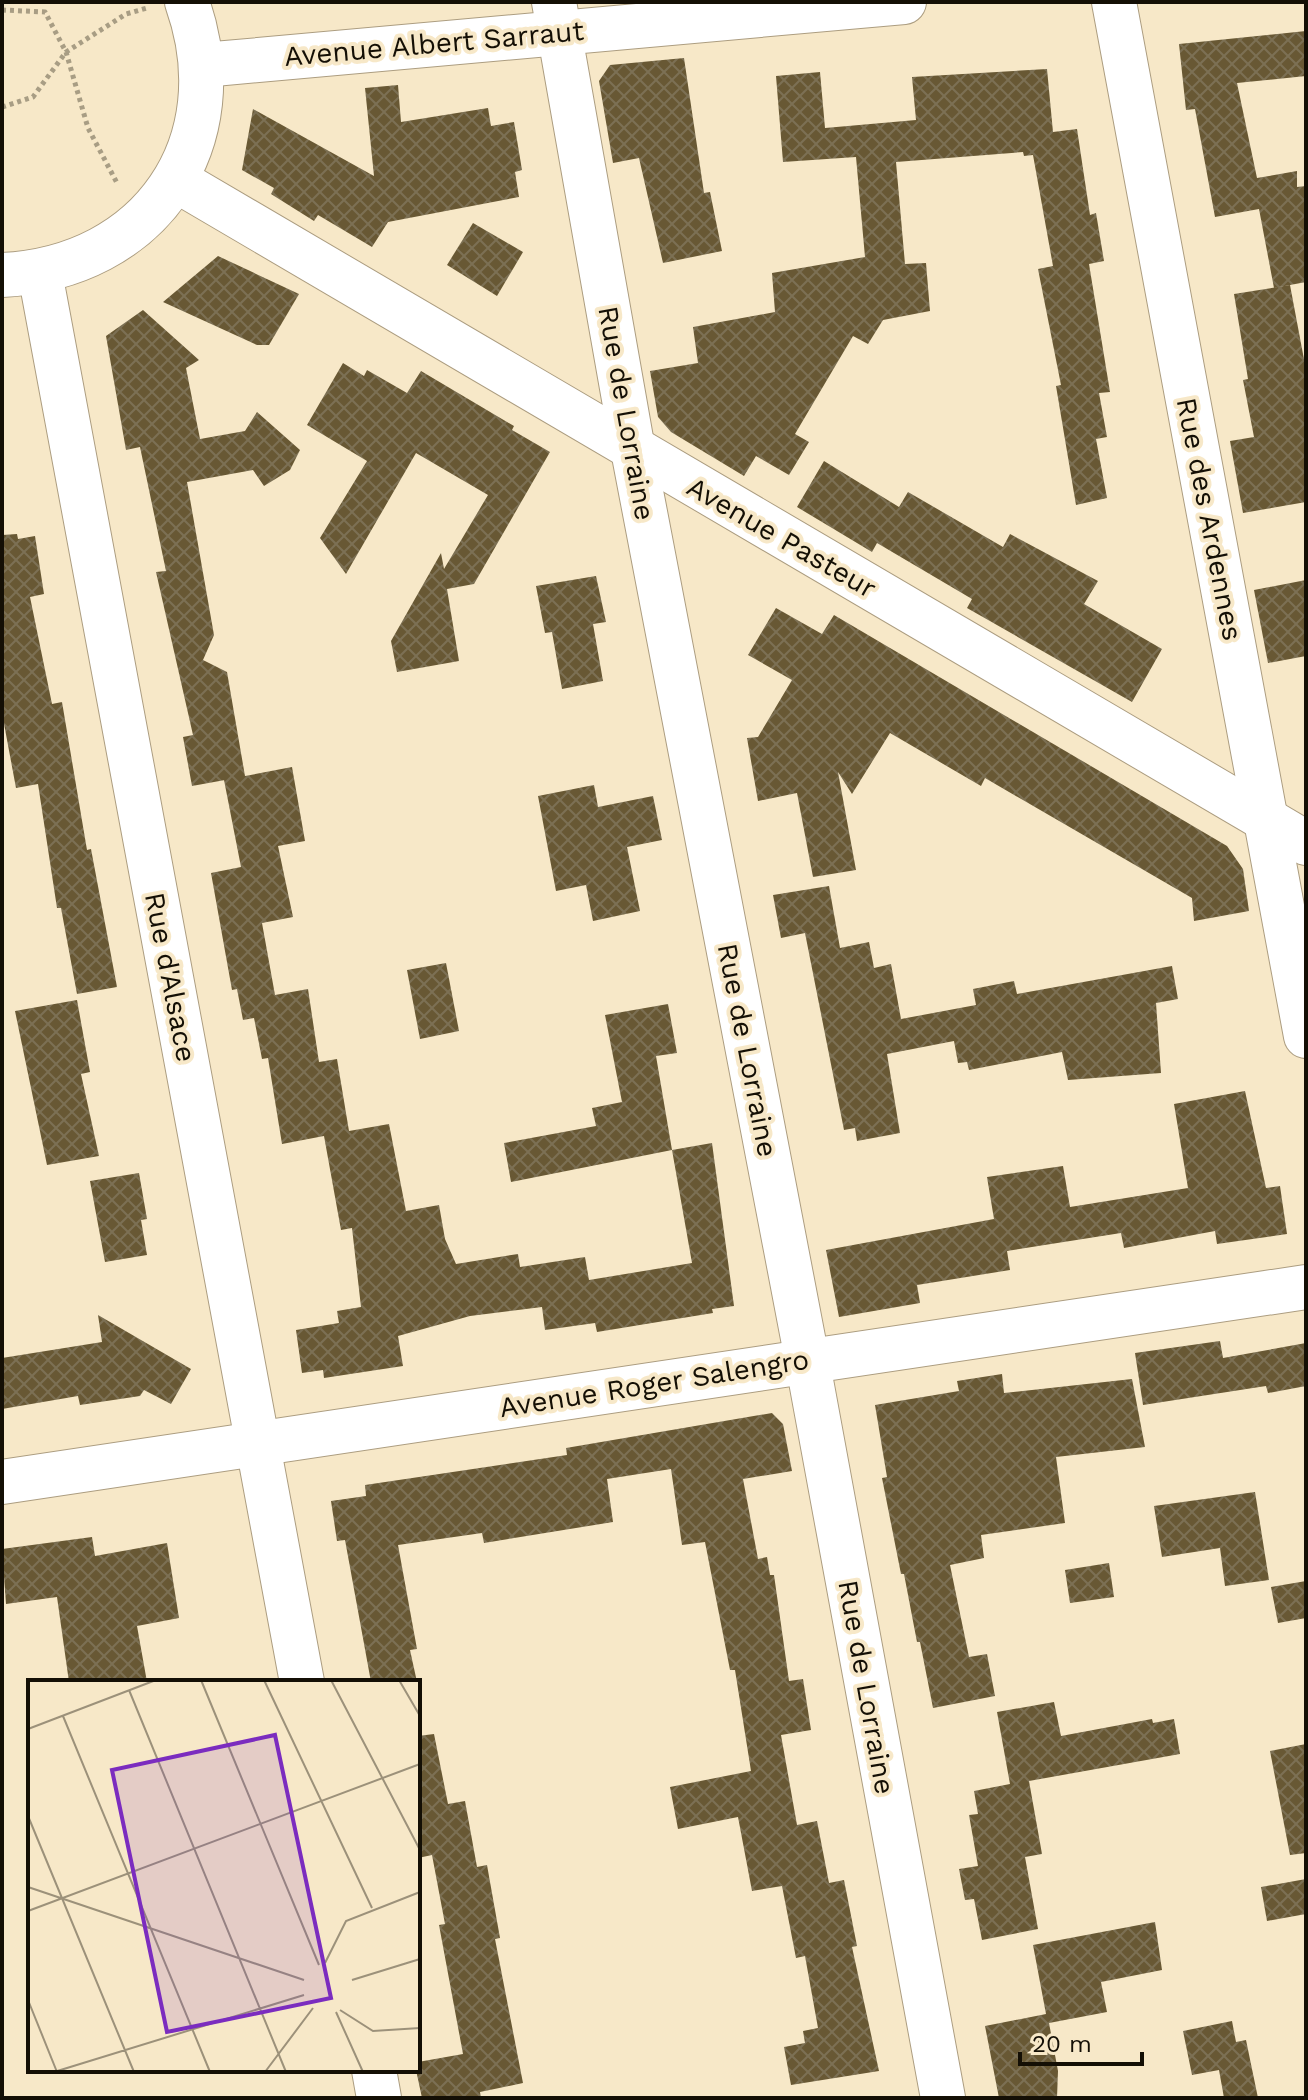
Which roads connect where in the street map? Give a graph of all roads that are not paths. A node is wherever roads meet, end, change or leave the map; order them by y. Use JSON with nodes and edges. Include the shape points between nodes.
{"nodes":[{"id":1,"x":904,"y":2,"type":"edge"},
{"id":2,"x":1114,"y":2,"type":"edge"},
{"id":3,"x":170,"y":4,"type":"edge"},
{"id":4,"x":557,"y":16,"type":"edge"},
{"id":5,"x":203,"y":65,"type":"junction"},
{"id":6,"x":176,"y":180,"type":"junction"},
{"id":7,"x":21,"y":274,"type":"edge"},
{"id":8,"x":633,"y":450,"type":"junction"},
{"id":9,"x":1266,"y":819,"type":"junction"},
{"id":10,"x":1306,"y":843,"type":"edge"},
{"id":11,"x":1306,"y":1036,"type":"edge"},
{"id":12,"x":1306,"y":1287,"type":"edge"},
{"id":13,"x":807,"y":1359,"type":"junction"},
{"id":14,"x":258,"y":1444,"type":"junction"},
{"id":15,"x":2,"y":1482,"type":"edge"},
{"id":16,"x":302,"y":1680,"type":"edge"},
{"id":17,"x":374,"y":2072,"type":"edge"},
{"id":18,"x":379,"y":2098,"type":"edge"},
{"id":19,"x":943,"y":2098,"type":"edge"}],
"edges":[{"from":1,"to":4,"type":"street","name":"Avenue Albert Sarraut"},
{"from":2,"to":9,"type":"street","name":"Rue des Ardennes"},
{"from":3,"to":5,"type":"street","via":[[197,30]]},
{"from":4,"to":5,"type":"street","name":"Avenue Albert Sarraut"},
{"from":4,"to":8,"type":"street","name":"Rue de Lorraine"},
{"from":5,"to":6,"type":"street","via":[[198,124]]},
{"from":6,"to":7,"type":"street","via":[[147,217],[98,253]]},
{"from":6,"to":8,"type":"street","name":"Avenue Pasteur"},
{"from":7,"to":14,"type":"street","name":"Rue d'Alsace"},
{"from":8,"to":9,"type":"street","name":"Avenue Pasteur"},
{"from":8,"to":13,"type":"street","name":"Rue de Lorraine"},
{"from":9,"to":10,"type":"street","name":"Avenue Pasteur"},
{"from":9,"to":11,"type":"street","name":"Rue des Ardennes"},
{"from":12,"to":13,"type":"street","name":"Avenue Roger Salengro"},
{"from":13,"to":14,"type":"street","name":"Avenue Roger Salengro"},
{"from":13,"to":19,"type":"street","name":"Rue de Lorraine"},
{"from":14,"to":15,"type":"street","name":"Avenue Roger Salengro"},
{"from":14,"to":16,"type":"street","name":"Rue d'Alsace"},
{"from":17,"to":18,"type":"street"}]}
